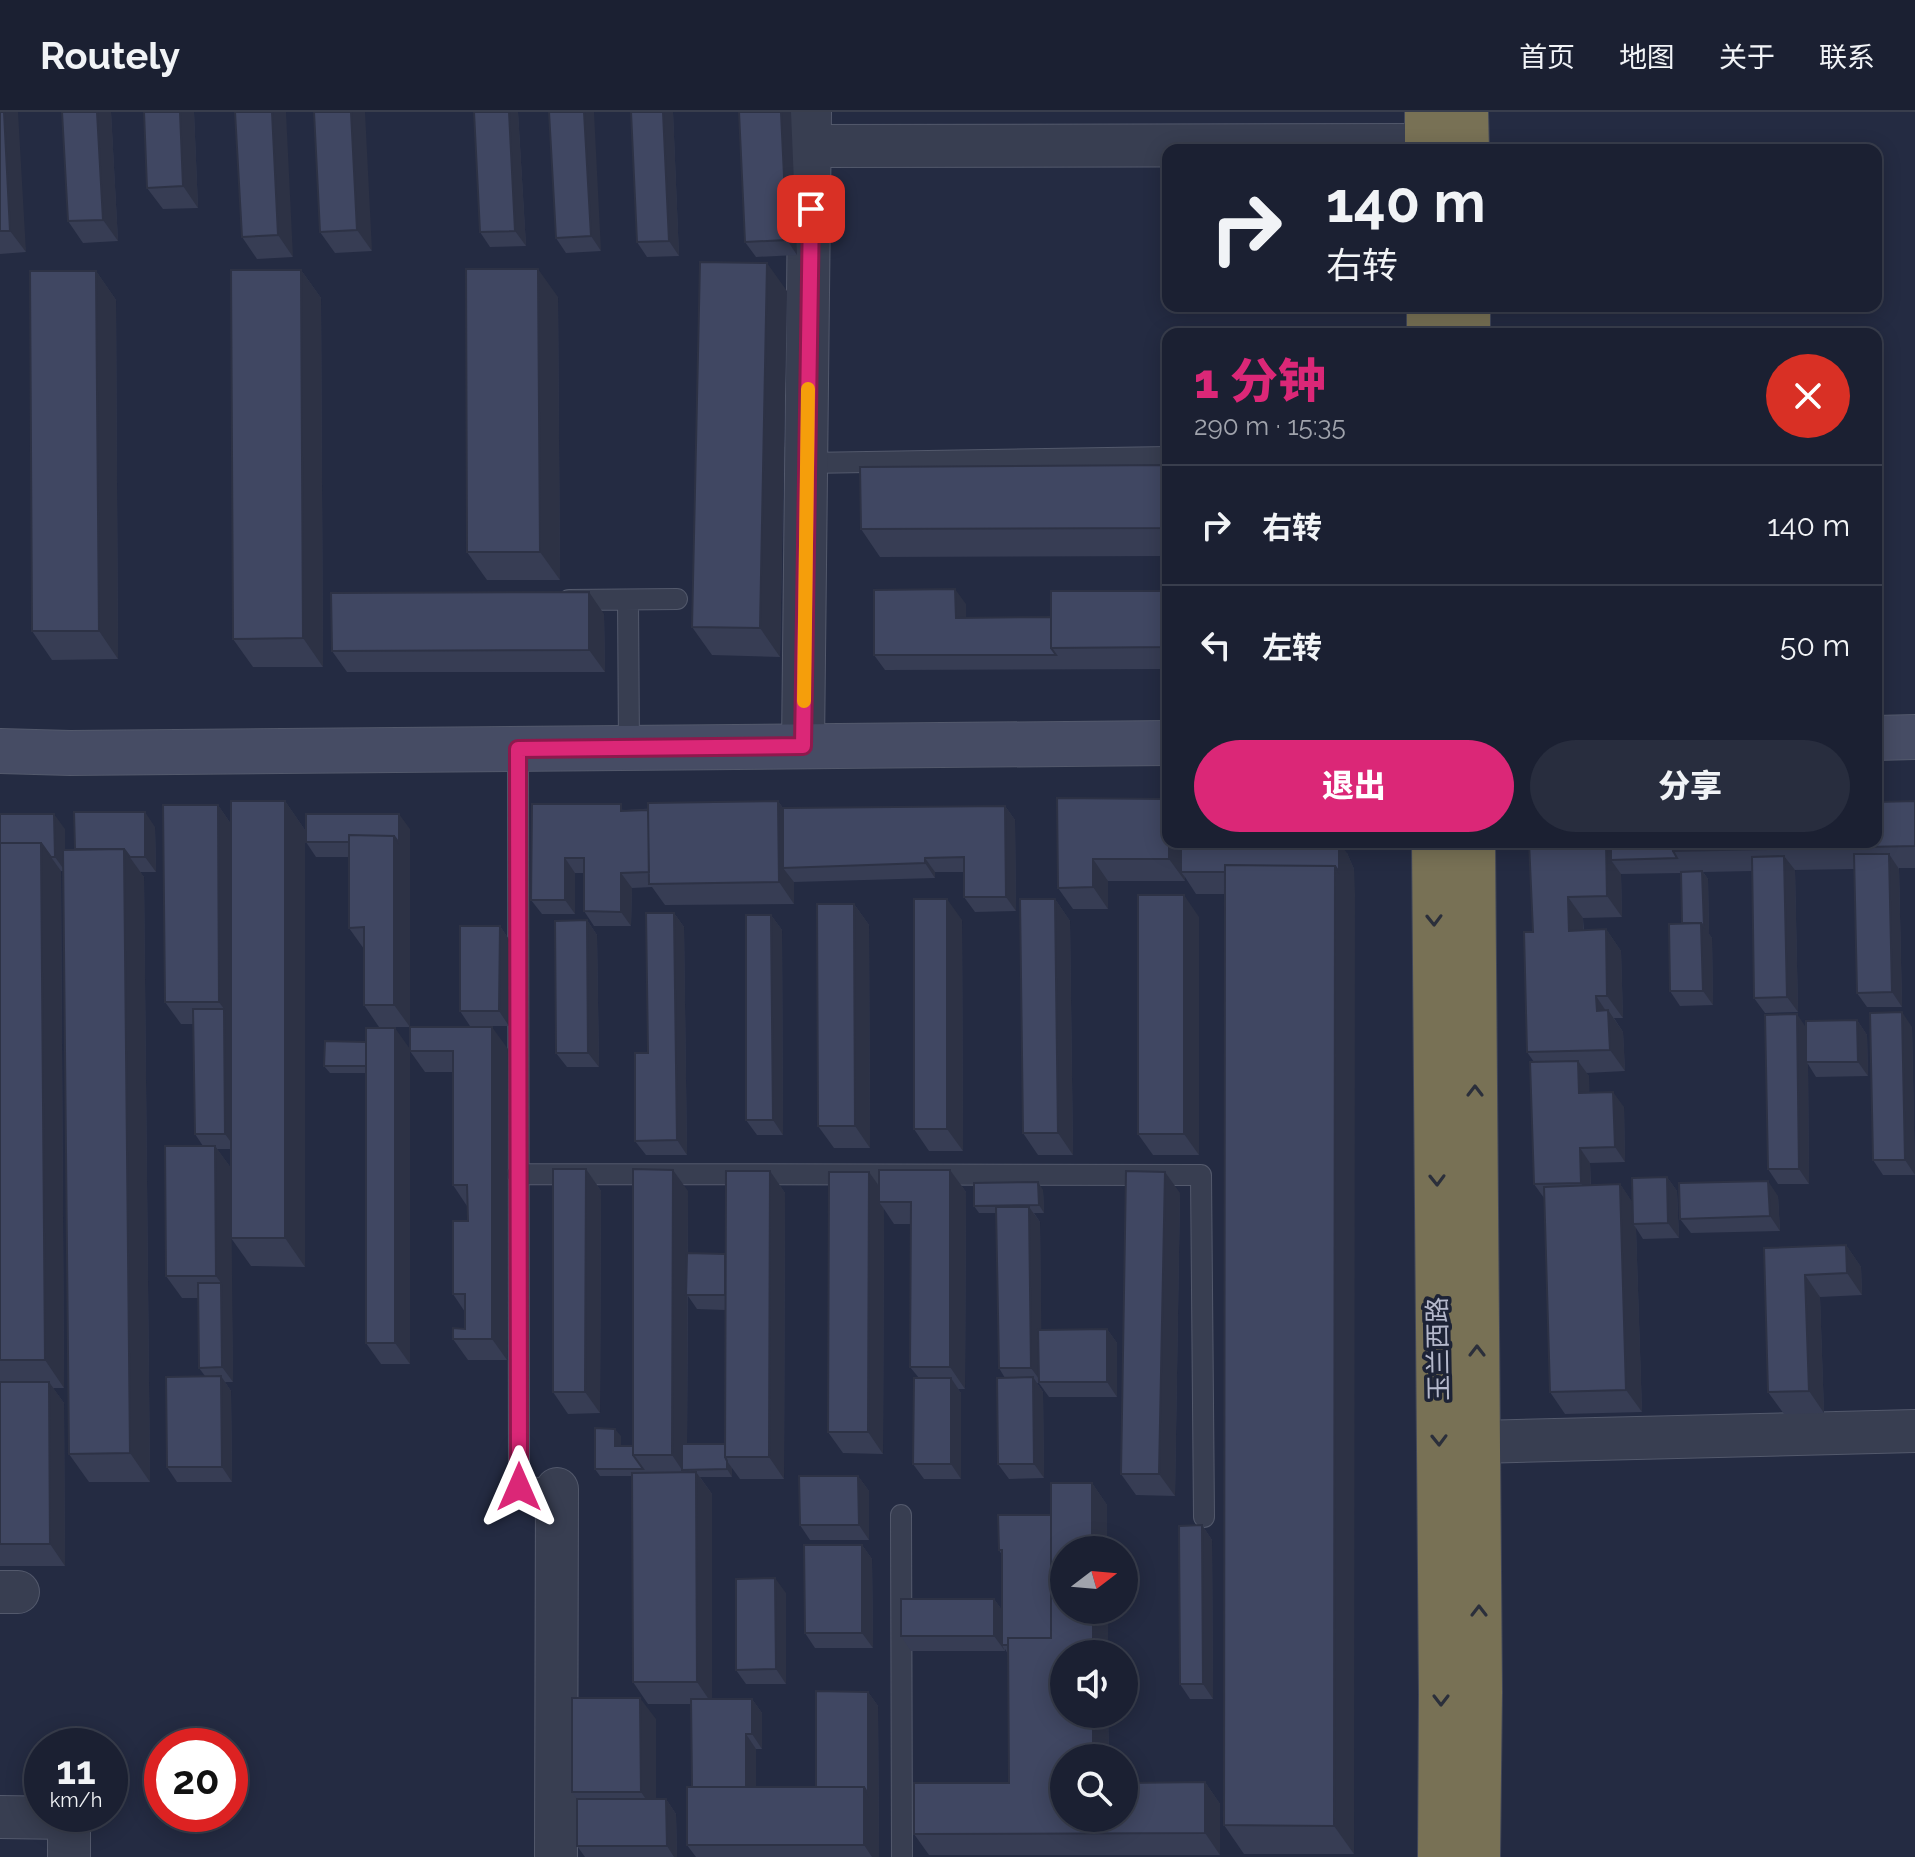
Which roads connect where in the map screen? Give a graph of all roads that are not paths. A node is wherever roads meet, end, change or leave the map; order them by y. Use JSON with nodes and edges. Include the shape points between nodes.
{"nodes":[{"id":1,"x":1466,"y":112,"type":"edge"},
{"id":2,"x":811,"y":129,"type":"edge"},
{"id":3,"x":1437,"y":139,"type":"edge"},
{"id":4,"x":1162,"y":457,"type":"edge"},
{"id":5,"x":807,"y":463,"type":"junction"},
{"id":6,"x":677,"y":599,"type":"dead end"},
{"id":7,"x":549,"y":600,"type":"edge"},
{"id":8,"x":628,"y":600,"type":"junction"},
{"id":9,"x":1915,"y":737,"type":"edge"},
{"id":10,"x":1882,"y":738,"type":"edge"},
{"id":11,"x":1162,"y":743,"type":"edge"},
{"id":12,"x":803,"y":746,"type":"junction"},
{"id":13,"x":629,"y":748,"type":"junction"},
{"id":14,"x":518,"y":749,"type":"junction"},
{"id":15,"x":0,"y":751,"type":"edge"},
{"id":16,"x":1434,"y":848,"type":"edge"},
{"id":17,"x":1473,"y":848,"type":"edge"},
{"id":18,"x":517,"y":1174,"type":"junction"},
{"id":19,"x":1915,"y":1431,"type":"edge"},
{"id":20,"x":1478,"y":1442,"type":"junction"},
{"id":21,"x":557,"y":1489,"type":"joint"},
{"id":22,"x":901,"y":1515,"type":"dead end"},
{"id":23,"x":1204,"y":1517,"type":"dead end"},
{"id":24,"x":0,"y":1817,"type":"edge"},
{"id":25,"x":69,"y":1857,"type":"edge"},
{"id":26,"x":556,"y":1857,"type":"edge"},
{"id":27,"x":902,"y":1857,"type":"edge"},
{"id":28,"x":1440,"y":1857,"type":"edge"},
{"id":29,"x":1478,"y":1857,"type":"edge"}],
"edges":[{"from":1,"to":3,"type":"highway"},
{"from":2,"to":3,"type":"street"},
{"from":2,"to":5,"type":"street"},
{"from":4,"to":5,"type":"lane"},
{"from":5,"to":12,"type":"street"},
{"from":6,"to":8,"type":"lane"},
{"from":7,"to":8,"type":"lane"},
{"from":8,"to":13,"type":"lane"},
{"from":9,"to":10,"type":"street"},
{"from":11,"to":12,"type":"street"},
{"from":12,"to":13,"type":"street"},
{"from":13,"to":14,"type":"street"},
{"from":14,"to":15,"type":"street"},
{"from":14,"to":18,"type":"lane"},
{"from":16,"to":28,"type":"highway","name":"玉兰西路","one_way":true},
{"from":20,"to":17,"type":"highway","name":"玉兰西路","one_way":true},
{"from":18,"to":21,"type":"lane","via":[[519,1487]]},
{"from":18,"to":23,"type":"lane","via":[[1201,1175]]},
{"from":19,"to":20,"type":"street"},
{"from":29,"to":20,"type":"highway","name":"玉兰西路","one_way":true},
{"from":21,"to":26,"type":"street"},
{"from":22,"to":27,"type":"lane"},
{"from":24,"to":25,"type":"street","via":[[69,1818]]}]}
